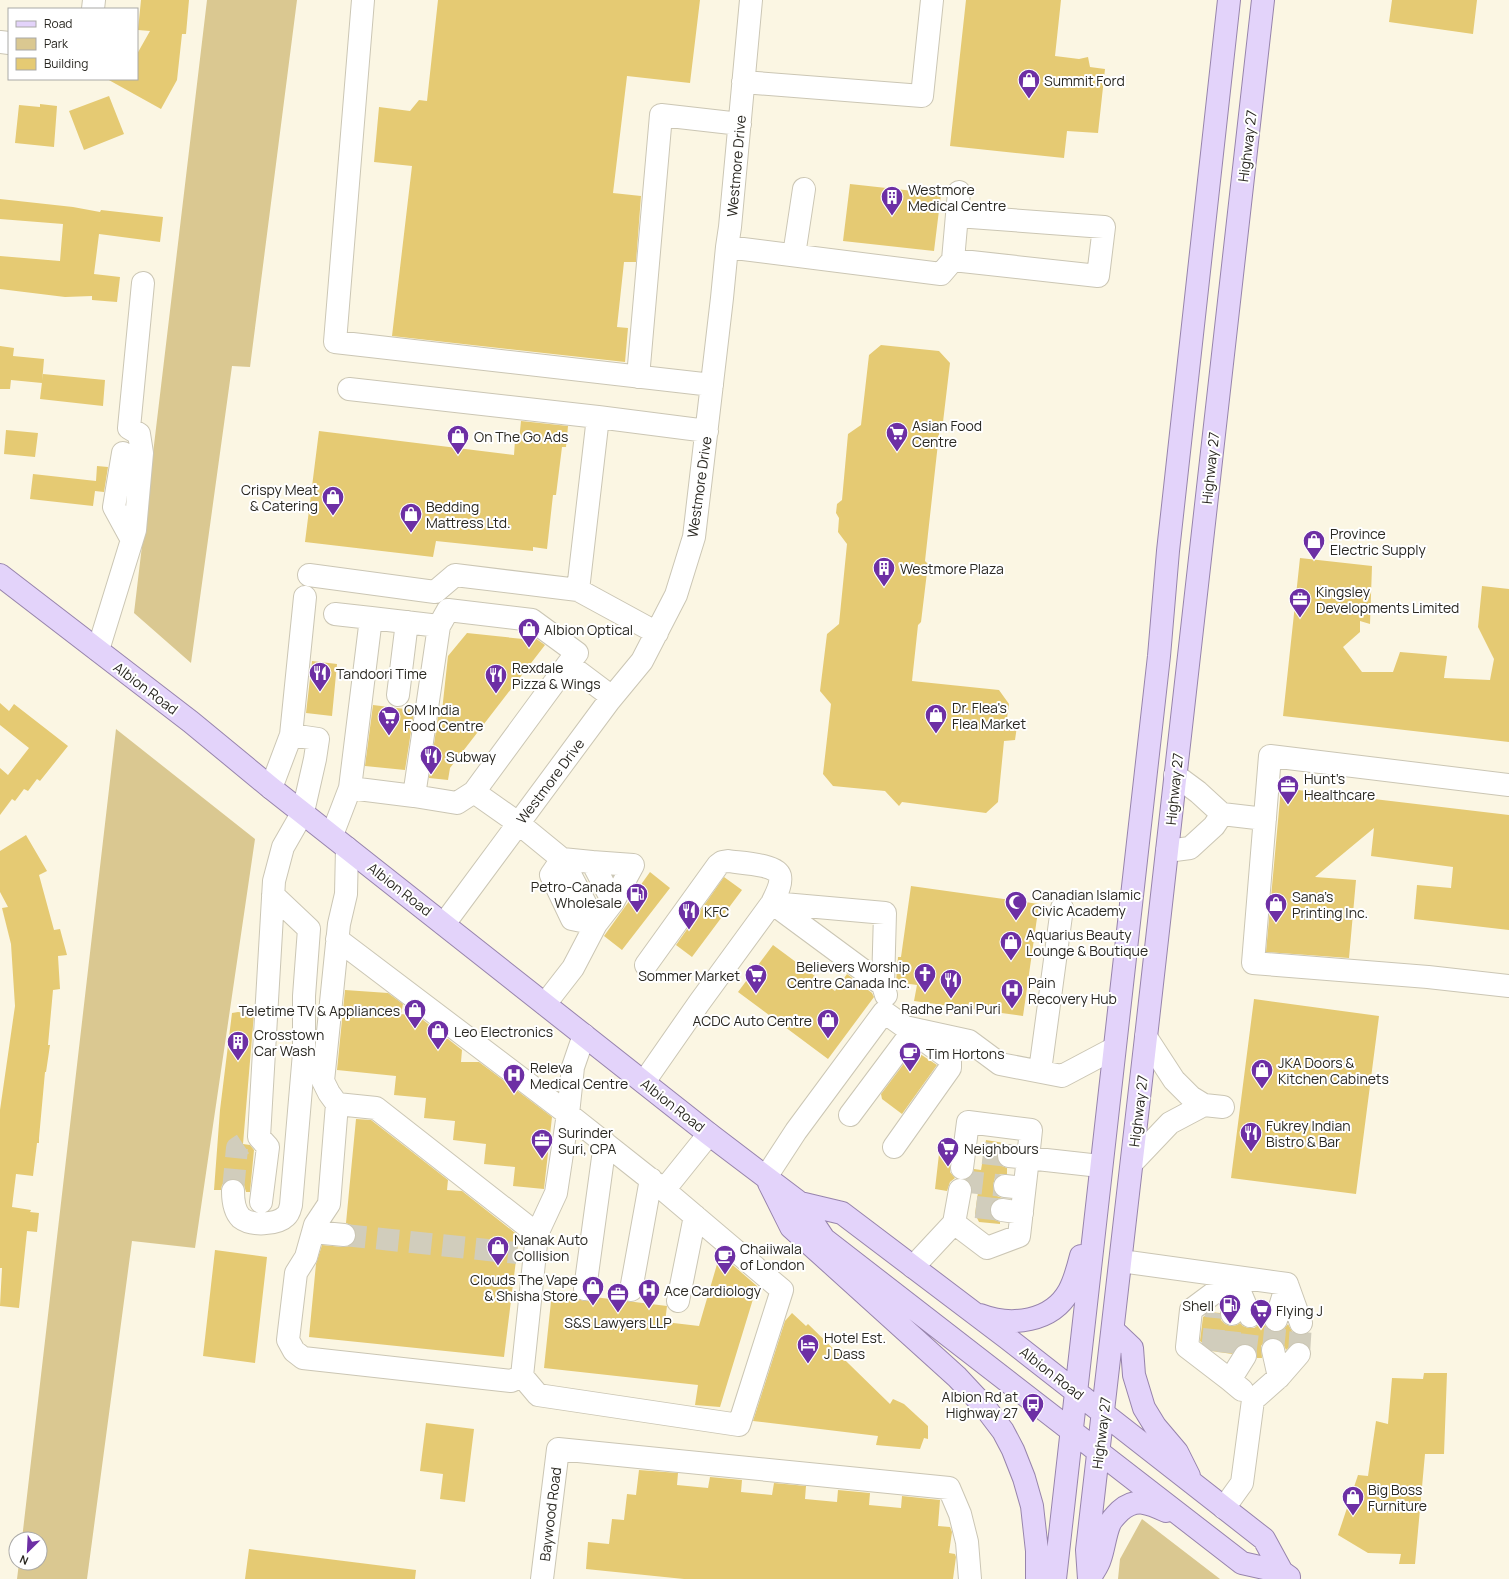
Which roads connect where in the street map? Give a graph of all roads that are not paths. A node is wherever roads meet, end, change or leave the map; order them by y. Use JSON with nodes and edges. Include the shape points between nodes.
{"nodes":[{"id":1,"x":363,"y":0,"type":"edge"},
{"id":2,"x":751,"y":0,"type":"edge"},
{"id":3,"x":932,"y":0,"type":"edge"},
{"id":4,"x":1228,"y":0,"type":"edge"},
{"id":5,"x":1263,"y":0,"type":"edge"},
{"id":6,"x":743,"y":82,"type":"junction"},
{"id":7,"x":740,"y":124,"type":"junction"},
{"id":8,"x":804,"y":189,"type":"dead end"},
{"id":9,"x":959,"y":192,"type":"dead end"},
{"id":10,"x":957,"y":216,"type":"junction"},
{"id":11,"x":726,"y":247,"type":"junction"},
{"id":12,"x":794,"y":255,"type":"junction"},
{"id":13,"x":953,"y":260,"type":"junction"},
{"id":14,"x":143,"y":283,"type":"dead end"},
{"id":15,"x":638,"y":377,"type":"junction"},
{"id":16,"x":712,"y":385,"type":"junction"},
{"id":17,"x":349,"y":389,"type":"dead end"},
{"id":18,"x":598,"y":417,"type":"junction"},
{"id":19,"x":707,"y":431,"type":"junction"},
{"id":20,"x":123,"y":453,"type":"dead end"},
{"id":21,"x":132,"y":540,"type":"junction"},
{"id":22,"x":0,"y":575,"type":"edge"},
{"id":23,"x":309,"y":575,"type":"dead end"},
{"id":24,"x":578,"y":590,"type":"junction"},
{"id":25,"x":305,"y":597,"type":"dead end"},
{"id":26,"x":335,"y":614,"type":"dead end"},
{"id":27,"x":371,"y":618,"type":"junction"},
{"id":28,"x":407,"y":622,"type":"junction"},
{"id":29,"x":440,"y":626,"type":"junction"},
{"id":30,"x":657,"y":633,"type":"junction"},
{"id":31,"x":98,"y":650,"type":"junction"},
{"id":32,"x":568,"y":664,"type":"junction"},
{"id":33,"x":398,"y":695,"type":"dead end"},
{"id":34,"x":612,"y":697,"type":"junction"},
{"id":35,"x":291,"y":735,"type":"junction"},
{"id":36,"x":1175,"y":775,"type":"junction"},
{"id":37,"x":1509,"y":785,"type":"edge"},
{"id":38,"x":271,"y":788,"type":"junction"},
{"id":39,"x":350,"y":788,"type":"junction"},
{"id":40,"x":474,"y":792,"type":"junction"},
{"id":41,"x":414,"y":796,"type":"junction"},
{"id":42,"x":303,"y":812,"type":"junction"},
{"id":43,"x":1222,"y":814,"type":"junction"},
{"id":44,"x":1265,"y":818,"type":"junction"},
{"id":45,"x":518,"y":823,"type":"junction"},
{"id":46,"x":340,"y":841,"type":"junction"},
{"id":47,"x":1167,"y":851,"type":"junction"},
{"id":48,"x":562,"y":859,"type":"junction"},
{"id":49,"x":592,"y":862,"type":"junction"},
{"id":50,"x":273,"y":895,"type":"junction"},
{"id":51,"x":613,"y":902,"type":"junction"},
{"id":52,"x":772,"y":903,"type":"junction"},
{"id":53,"x":1062,"y":908,"type":"dead end"},
{"id":54,"x":444,"y":924,"type":"junction"},
{"id":55,"x":596,"y":924,"type":"junction"},
{"id":56,"x":337,"y":939,"type":"junction"},
{"id":57,"x":646,"y":964,"type":"dead end"},
{"id":58,"x":883,"y":985,"type":"junction"},
{"id":59,"x":1509,"y":986,"type":"edge"},
{"id":60,"x":545,"y":1004,"type":"junction"},
{"id":61,"x":884,"y":1012,"type":"junction"},
{"id":62,"x":909,"y":1029,"type":"junction"},
{"id":63,"x":584,"y":1035,"type":"junction"},
{"id":64,"x":1146,"y":1037,"type":"junction"},
{"id":65,"x":1113,"y":1049,"type":"junction"},
{"id":66,"x":1040,"y":1072,"type":"junction"},
{"id":67,"x":644,"y":1082,"type":"junction"},
{"id":68,"x":337,"y":1104,"type":"junction"},
{"id":69,"x":568,"y":1114,"type":"junction"},
{"id":70,"x":850,"y":1115,"type":"dead end"},
{"id":71,"x":709,"y":1134,"type":"junction"},
{"id":72,"x":605,"y":1143,"type":"junction"},
{"id":73,"x":894,"y":1147,"type":"dead end"},
{"id":74,"x":970,"y":1157,"type":"dead end"},
{"id":75,"x":1018,"y":1157,"type":"junction"},
{"id":76,"x":1132,"y":1162,"type":"junction"},
{"id":77,"x":1100,"y":1166,"type":"junction"},
{"id":78,"x":766,"y":1177,"type":"junction"},
{"id":79,"x":658,"y":1184,"type":"junction"},
{"id":80,"x":233,"y":1191,"type":"tunnel mouth"},
{"id":81,"x":261,"y":1202,"type":"dead end"},
{"id":82,"x":800,"y":1203,"type":"junction"},
{"id":83,"x":695,"y":1216,"type":"junction"},
{"id":84,"x":312,"y":1232,"type":"junction"},
{"id":85,"x":344,"y":1235,"type":"tunnel mouth"},
{"id":86,"x":1093,"y":1236,"type":"junction"},
{"id":87,"x":529,"y":1247,"type":"junction"},
{"id":88,"x":1121,"y":1261,"type":"junction"},
{"id":89,"x":913,"y":1267,"type":"junction"},
{"id":90,"x":1234,"y":1278,"type":"junction"},
{"id":91,"x":585,"y":1289,"type":"dead end"},
{"id":92,"x":632,"y":1290,"type":"dead end"},
{"id":93,"x":678,"y":1301,"type":"dead end"},
{"id":94,"x":974,"y":1312,"type":"junction"},
{"id":95,"x":1289,"y":1321,"type":"tunnel mouth"},
{"id":96,"x":1113,"y":1330,"type":"junction"},
{"id":97,"x":1286,"y":1352,"type":"tunnel mouth"},
{"id":98,"x":522,"y":1376,"type":"junction"},
{"id":99,"x":1230,"y":1380,"type":"junction"},
{"id":100,"x":1075,"y":1392,"type":"junction"},
{"id":101,"x":1253,"y":1400,"type":"junction"},
{"id":102,"x":1103,"y":1413,"type":"junction"},
{"id":103,"x":1071,"y":1431,"type":"junction"},
{"id":104,"x":1098,"y":1452,"type":"junction"},
{"id":105,"x":1192,"y":1483,"type":"junction"},
{"id":106,"x":1224,"y":1508,"type":"junction"},
{"id":107,"x":1187,"y":1520,"type":"junction"},
{"id":108,"x":1287,"y":1575,"type":"edge"},
{"id":109,"x":542,"y":1579,"type":"edge"},
{"id":110,"x":970,"y":1579,"type":"edge"},
{"id":111,"x":1037,"y":1579,"type":"edge"},
{"id":112,"x":1055,"y":1579,"type":"edge"},
{"id":113,"x":1089,"y":1579,"type":"edge"}],
"edges":[{"from":1,"to":15,"type":"street","via":[[335,342]]},
{"from":2,"to":6,"type":"street","name":"Westmore Drive"},
{"from":3,"to":6,"type":"street","via":[[922,96]]},
{"from":4,"to":65,"type":"main road","name":"Highway 27"},
{"from":5,"to":36,"type":"main road","name":"Highway 27"},
{"from":6,"to":7,"type":"street","name":"Westmore Drive"},
{"from":7,"to":11,"type":"street","name":"Westmore Drive"},
{"from":7,"to":15,"type":"street","via":[[662,115]]},
{"from":8,"to":12,"type":"street"},
{"from":9,"to":10,"type":"street"},
{"from":10,"to":13,"type":"street"},
{"from":10,"to":13,"type":"street","via":[[1104,227],[1098,276]]},
{"from":11,"to":12,"type":"street"},
{"from":11,"to":16,"type":"street","name":"Westmore Drive"},
{"from":12,"to":13,"type":"street","via":[[941,274]]},
{"from":14,"to":21,"type":"street","via":[[129,428],[139,434],[142,453]]},
{"from":15,"to":16,"type":"street"},
{"from":16,"to":19,"type":"street","name":"Westmore Drive"},
{"from":17,"to":18,"type":"street"},
{"from":18,"to":19,"type":"street"},
{"from":18,"to":24,"type":"street"},
{"from":19,"to":30,"type":"street","name":"Westmore Drive","via":[[694,537],[676,595]]},
{"from":20,"to":21,"type":"street","via":[[114,507]]},
{"from":21,"to":31,"type":"street"},
{"from":22,"to":31,"type":"main road","name":"Albion Road"},
{"from":23,"to":24,"type":"street","via":[[435,592],[455,575]]},
{"from":24,"to":30,"type":"street"},
{"from":25,"to":35,"type":"street"},
{"from":26,"to":27,"type":"street"},
{"from":27,"to":28,"type":"street"},
{"from":27,"to":39,"type":"street"},
{"from":28,"to":29,"type":"street"},
{"from":28,"to":33,"type":"street"},
{"from":29,"to":32,"type":"street","via":[[448,610],[532,620],[577,653]]},
{"from":29,"to":41,"type":"street"},
{"from":30,"to":34,"type":"street","name":"Westmore Drive","via":[[642,661]]},
{"from":31,"to":38,"type":"main road","name":"Albion Road"},
{"from":32,"to":34,"type":"street"},
{"from":32,"to":40,"type":"street"},
{"from":34,"to":45,"type":"street","name":"Westmore Drive"},
{"from":35,"to":38,"type":"street"},
{"from":35,"to":42,"type":"street","via":[[318,739],[316,759]]},
{"from":36,"to":43,"type":"street"},
{"from":36,"to":47,"type":"main road","name":"Highway 27"},
{"from":37,"to":44,"type":"street","via":[[1270,756]]},
{"from":38,"to":42,"type":"main road","name":"Albion Road"},
{"from":39,"to":41,"type":"street"},
{"from":39,"to":46,"type":"street"},
{"from":40,"to":41,"type":"street","via":[[457,803]]},
{"from":40,"to":45,"type":"street"},
{"from":42,"to":46,"type":"main road","name":"Albion Road"},
{"from":42,"to":50,"type":"street","via":[[283,847]]},
{"from":43,"to":44,"type":"street"},
{"from":43,"to":47,"type":"street","via":[[1214,826],[1190,848]]},
{"from":44,"to":59,"type":"street","via":[[1253,963],[1428,976]]},
{"from":45,"to":48,"type":"street"},
{"from":45,"to":54,"type":"street","name":"Westmore Drive"},
{"from":46,"to":54,"type":"main road","name":"Albion Road"},
{"from":46,"to":56,"type":"street","via":[[346,894]]},
{"from":47,"to":64,"type":"main road","name":"Highway 27"},
{"from":48,"to":49,"type":"street"},
{"from":48,"to":55,"type":"street"},
{"from":49,"to":51,"type":"street"},
{"from":49,"to":51,"type":"street","via":[[633,865]]},
{"from":50,"to":80,"type":"street","via":[[309,929],[304,996],[304,1053],[291,1205],[287,1216],[279,1221],[254,1223],[242,1218],[237,1211]]},
{"from":50,"to":81,"type":"street","via":[[251,1139],[259,1137],[268,1148]]},
{"from":51,"to":55,"type":"street"},
{"from":52,"to":57,"type":"street","via":[[778,888],[778,872],[769,867],[722,862]]},
{"from":52,"to":58,"type":"street"},
{"from":52,"to":58,"type":"street","via":[[885,913]]},
{"from":52,"to":67,"type":"street"},
{"from":53,"to":66,"type":"street"},
{"from":54,"to":60,"type":"main road","name":"Albion Road"},
{"from":55,"to":60,"type":"street","via":[[573,968]]},
{"from":56,"to":68,"type":"street","via":[[323,1082]]},
{"from":56,"to":69,"type":"street"},
{"from":58,"to":61,"type":"street","via":[[888,1002]]},
{"from":60,"to":63,"type":"main road","name":"Albion Road"},
{"from":61,"to":62,"type":"street"},
{"from":61,"to":78,"type":"street","via":[[796,1131]]},
{"from":62,"to":66,"type":"street","via":[[969,1041],[1000,1064]]},
{"from":62,"to":70,"type":"street"},
{"from":62,"to":73,"type":"street","via":[[946,1056],[950,1068]]},
{"from":63,"to":67,"type":"main road","name":"Albion Road"},
{"from":63,"to":69,"type":"street","via":[[573,1067]]},
{"from":64,"to":76,"type":"main road","name":"Highway 27"},
{"from":64,"to":76,"type":"street","via":[[1174,1080],[1191,1097],[1213,1106],[1170,1123]]},
{"from":65,"to":66,"type":"street","via":[[1062,1076]]},
{"from":65,"to":77,"type":"main road","name":"Highway 27"},
{"from":67,"to":71,"type":"main road","name":"Albion Road"},
{"from":68,"to":84,"type":"street","via":[[329,1204]]},
{"from":68,"to":87,"type":"street","via":[[376,1108]]},
{"from":69,"to":72,"type":"street"},
{"from":69,"to":87,"type":"street","via":[[556,1193]]},
{"from":71,"to":78,"type":"main road","name":"Albion Road"},
{"from":71,"to":79,"type":"street"},
{"from":72,"to":79,"type":"street"},
{"from":72,"to":91,"type":"street"},
{"from":74,"to":75,"type":"street","via":[[968,1122],[1031,1130]]},
{"from":75,"to":77,"type":"street"},
{"from":75,"to":89,"type":"street","via":[[1012,1212],[1019,1236],[987,1248],[962,1206]]},
{"from":76,"to":88,"type":"main road","name":"Highway 27"},
{"from":77,"to":86,"type":"main road","name":"Highway 27"},
{"from":78,"to":82,"type":"main road","name":"Albion Road"},
{"from":78,"to":111,"type":"main road","via":[[792,1227],[957,1377],[1003,1431],[1022,1471],[1032,1506]]},
{"from":79,"to":83,"type":"street"},
{"from":79,"to":92,"type":"street"},
{"from":82,"to":89,"type":"main road","name":"Albion Road","via":[[842,1212]]},
{"from":82,"to":103,"type":"main road","name":"Albion Road","via":[[824,1239]]},
{"from":83,"to":93,"type":"street"},
{"from":83,"to":98,"type":"street","via":[[782,1290],[739,1425],[538,1395]]},
{"from":84,"to":85,"type":"street"},
{"from":84,"to":98,"type":"street","via":[[306,1257],[296,1273],[288,1340],[294,1351],[303,1358],[511,1381]]},
{"from":86,"to":94,"type":"main road","via":[[1082,1253],[1076,1276],[1068,1292],[1059,1304],[1046,1314],[1013,1321],[995,1319]]},
{"from":86,"to":100,"type":"main road","name":"Highway 27"},
{"from":87,"to":98,"type":"street"},
{"from":88,"to":90,"type":"street"},
{"from":88,"to":96,"type":"main road","name":"Highway 27"},
{"from":89,"to":94,"type":"main road","name":"Albion Road"},
{"from":90,"to":90,"type":"street","via":[[1232,1314]]},
{"from":90,"to":95,"type":"street","via":[[1287,1284]]},
{"from":90,"to":99,"type":"street","via":[[1191,1310],[1187,1347]]},
{"from":94,"to":100,"type":"main road","name":"Albion Road"},
{"from":96,"to":102,"type":"main road","name":"Highway 27"},
{"from":96,"to":105,"type":"main road","via":[[1132,1348],[1134,1375],[1144,1408],[1177,1452]]},
{"from":97,"to":101,"type":"street","via":[[1279,1377]]},
{"from":99,"to":99,"type":"street","via":[[1228,1353]]},
{"from":99,"to":101,"type":"street"},
{"from":100,"to":102,"type":"main road","name":"Albion Road"},
{"from":100,"to":103,"type":"main road","name":"Highway 27"},
{"from":101,"to":106,"type":"street","via":[[1242,1483]]},
{"from":102,"to":104,"type":"main road","name":"Highway 27"},
{"from":102,"to":105,"type":"main road","name":"Albion Road"},
{"from":103,"to":104,"type":"main road","name":"Albion Road"},
{"from":103,"to":112,"type":"main road","name":"Highway 27"},
{"from":104,"to":107,"type":"main road","name":"Albion Road"},
{"from":104,"to":113,"type":"main road","name":"Highway 27","via":[[1087,1550]]},
{"from":105,"to":106,"type":"main road","name":"Albion Road"},
{"from":106,"to":108,"type":"main road","name":"Albion Road","via":[[1264,1539]]},
{"from":107,"to":108,"type":"main road","name":"Albion Road","via":[[1242,1563]]},
{"from":107,"to":113,"type":"main road","via":[[1143,1502],[1134,1502],[1126,1506],[1110,1522],[1100,1561]]},
{"from":109,"to":110,"type":"street","name":"Baywood Road","via":[[558,1449],[949,1488],[960,1514],[967,1542]]}]}
